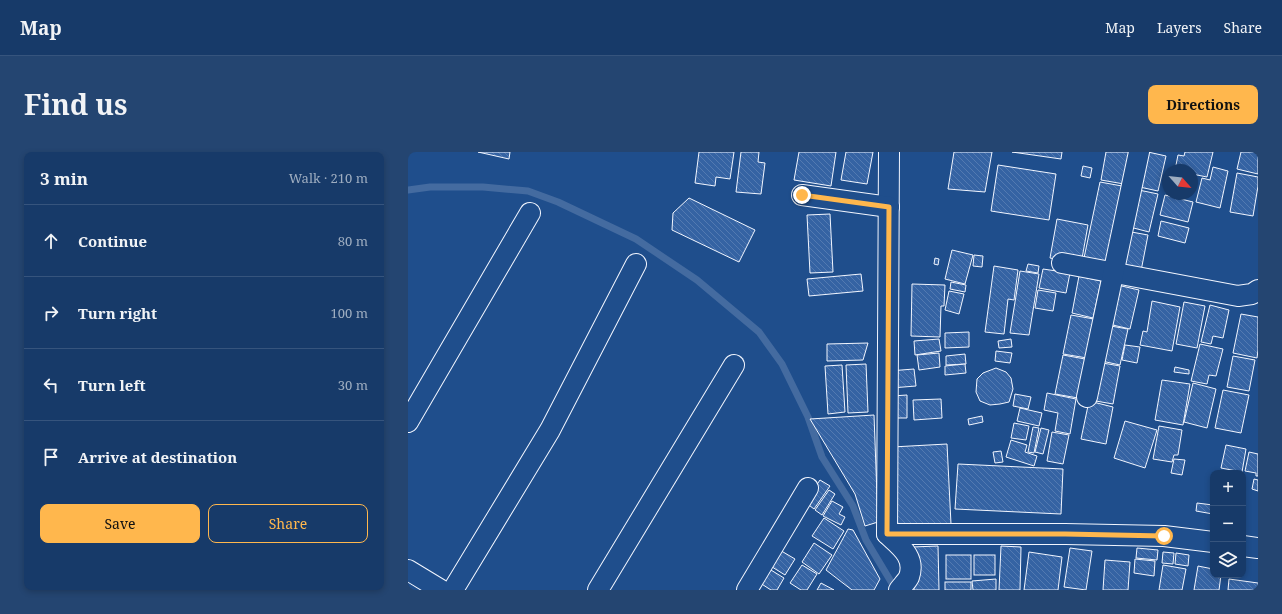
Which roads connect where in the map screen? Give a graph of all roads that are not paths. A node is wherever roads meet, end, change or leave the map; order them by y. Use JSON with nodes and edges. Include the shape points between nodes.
{"nodes":[{"id":1,"x":890,"y":152,"type":"edge"},
{"id":2,"x":1139,"y":152,"type":"edge"},
{"id":3,"x":802,"y":195,"type":"dead end"},
{"id":4,"x":889,"y":207,"type":"junction"},
{"id":5,"x":530,"y":213,"type":"dead end"},
{"id":6,"x":1062,"y":263,"type":"dead end"},
{"id":7,"x":636,"y":264,"type":"dead end"},
{"id":8,"x":1113,"y":273,"type":"junction"},
{"id":9,"x":1258,"y":290,"type":"edge"},
{"id":10,"x":734,"y":365,"type":"dead end"},
{"id":11,"x":1087,"y":397,"type":"dead end"},
{"id":12,"x":408,"y":422,"type":"edge"},
{"id":13,"x":808,"y":488,"type":"dead end"},
{"id":14,"x":887,"y":534,"type":"junction"},
{"id":15,"x":1210,"y":542,"type":"edge"},
{"id":16,"x":1246,"y":546,"type":"edge"},
{"id":17,"x":1258,"y":548,"type":"edge"},
{"id":18,"x":408,"y":570,"type":"edge"},
{"id":19,"x":904,"y":584,"type":"edge"},
{"id":20,"x":441,"y":590,"type":"edge"},
{"id":21,"x":454,"y":590,"type":"edge"},
{"id":22,"x":598,"y":590,"type":"edge"},
{"id":23,"x":747,"y":590,"type":"edge"}],
"edges":[{"from":1,"to":4,"type":"street"},
{"from":2,"to":8,"type":"street"},
{"from":3,"to":4,"type":"street"},
{"from":4,"to":14,"type":"street"},
{"from":5,"to":12,"type":"street"},
{"from":6,"to":8,"type":"street"},
{"from":7,"to":21,"type":"street","via":[[550,430]]},
{"from":8,"to":9,"type":"street","via":[[1238,296],[1252,294]]},
{"from":8,"to":11,"type":"street"},
{"from":10,"to":22,"type":"street"},
{"from":13,"to":23,"type":"street"},
{"from":14,"to":15,"type":"street","via":[[1164,536]]},
{"from":14,"to":19,"type":"street","via":[[908,554],[911,567]]},
{"from":16,"to":17,"type":"street"},
{"from":18,"to":20,"type":"street"}]}
